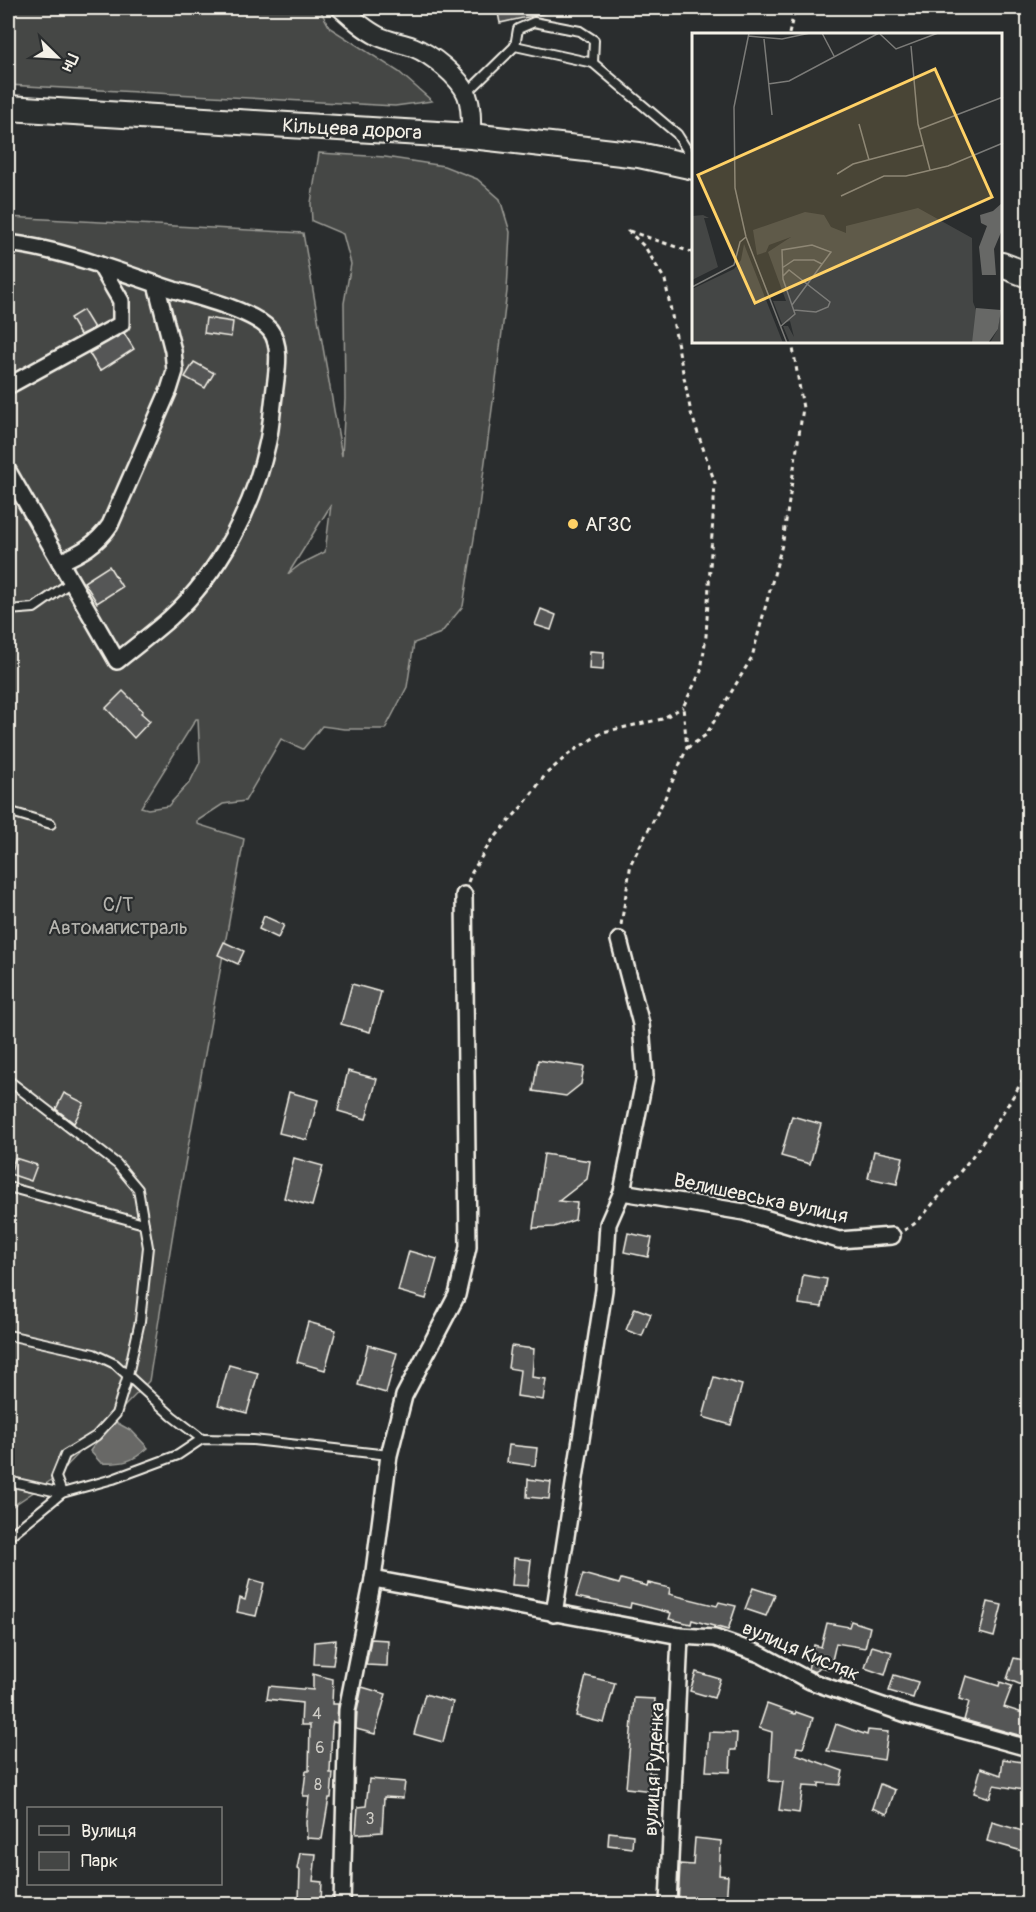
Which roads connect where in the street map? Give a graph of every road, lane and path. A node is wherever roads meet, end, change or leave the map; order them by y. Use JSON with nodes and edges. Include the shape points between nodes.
{"nodes":[{"id":1,"x":342,"y":8,"type":"edge"},
{"id":2,"x":795,"y":8,"type":"edge"},
{"id":3,"x":789,"y":33,"type":"edge"},
{"id":4,"x":515,"y":46,"type":"junction"},
{"id":5,"x":592,"y":63,"type":"junction"},
{"id":6,"x":467,"y":93,"type":"junction"},
{"id":7,"x":8,"y":108,"type":"edge"},
{"id":8,"x":471,"y":136,"type":"junction"},
{"id":9,"x":692,"y":158,"type":"edge"},
{"id":10,"x":692,"y":167,"type":"edge"},
{"id":11,"x":8,"y":243,"type":"edge"},
{"id":12,"x":692,"y":252,"type":"edge"},
{"id":13,"x":100,"y":264,"type":"junction"},
{"id":14,"x":1003,"y":266,"type":"edge"},
{"id":15,"x":1029,"y":275,"type":"edge"},
{"id":16,"x":156,"y":284,"type":"junction"},
{"id":17,"x":792,"y":344,"type":"edge"},
{"id":18,"x":8,"y":386,"type":"edge"},
{"id":19,"x":8,"y":471,"type":"edge"},
{"id":20,"x":60,"y":562,"type":"junction"},
{"id":21,"x":71,"y":582,"type":"junction"},
{"id":22,"x":8,"y":610,"type":"edge"},
{"id":23,"x":683,"y":707,"type":"junction"},
{"id":24,"x":687,"y":748,"type":"junction"},
{"id":25,"x":8,"y":811,"type":"edge"},
{"id":26,"x":51,"y":824,"type":"dead end"},
{"id":27,"x":464,"y":895,"type":"joint"},
{"id":28,"x":619,"y":940,"type":"joint"},
{"id":29,"x":1029,"y":1071,"type":"edge"},
{"id":30,"x":8,"y":1080,"type":"edge"},
{"id":31,"x":8,"y":1187,"type":"edge"},
{"id":32,"x":622,"y":1192,"type":"junction"},
{"id":33,"x":144,"y":1224,"type":"junction"},
{"id":34,"x":892,"y":1236,"type":"joint"},
{"id":35,"x":8,"y":1335,"type":"edge"},
{"id":36,"x":128,"y":1375,"type":"junction"},
{"id":37,"x":202,"y":1439,"type":"junction"},
{"id":38,"x":389,"y":1455,"type":"junction"},
{"id":39,"x":8,"y":1481,"type":"edge"},
{"id":40,"x":62,"y":1492,"type":"junction"},
{"id":41,"x":8,"y":1537,"type":"edge"},
{"id":42,"x":373,"y":1579,"type":"junction"},
{"id":43,"x":554,"y":1614,"type":"junction"},
{"id":44,"x":680,"y":1636,"type":"junction"},
{"id":45,"x":1029,"y":1748,"type":"edge"},
{"id":46,"x":342,"y":1905,"type":"edge"},
{"id":47,"x":668,"y":1905,"type":"edge"}],
"edges":[{"from":1,"to":6,"type":"street","via":[[379,36],[416,48],[441,64]]},
{"from":2,"to":3,"type":"path"},
{"from":4,"to":5,"type":"lane"},
{"from":4,"to":5,"type":"lane","via":[[518,29],[534,22],[580,32],[594,40]]},
{"from":4,"to":6,"type":"lane"},
{"from":5,"to":9,"type":"lane","via":[[677,134]]},
{"from":6,"to":8,"type":"street"},
{"from":7,"to":8,"type":"highway","name":"Кільцева дорога"},
{"from":8,"to":10,"type":"highway","name":"Кільцева дорога","via":[[639,155]]},
{"from":11,"to":13,"type":"street"},
{"from":12,"to":23,"type":"path","via":[[627,230],[645,247],[665,280],[691,413],[715,483],[701,671]]},
{"from":13,"to":16,"type":"street"},
{"from":13,"to":18,"type":"street","via":[[121,301],[121,324]]},
{"from":14,"to":15,"type":"highway"},
{"from":16,"to":20,"type":"street","via":[[173,351],[175,371],[169,390],[110,525],[100,540]]},
{"from":16,"to":21,"type":"street","via":[[256,318],[276,339],[268,440],[256,483],[224,554],[196,590],[171,617],[117,661]]},
{"from":17,"to":24,"type":"path","via":[[803,408],[783,541],[752,657],[706,735]]},
{"from":19,"to":20,"type":"street"},
{"from":20,"to":21,"type":"street"},
{"from":21,"to":22,"type":"lane","via":[[34,608]]},
{"from":23,"to":24,"type":"path"},
{"from":23,"to":27,"type":"path","via":[[662,719],[603,732],[570,753],[546,774],[490,843],[472,872]]},
{"from":24,"to":28,"type":"path","via":[[631,863]]},
{"from":25,"to":26,"type":"lane"},
{"from":27,"to":38,"type":"street","via":[[468,1247],[457,1295],[404,1396]]},
{"from":28,"to":32,"type":"street","via":[[641,1024],[645,1076]]},
{"from":29,"to":34,"type":"path","via":[[1002,1116],[948,1187],[914,1226]]},
{"from":30,"to":33,"type":"lane","via":[[117,1164],[138,1189]]},
{"from":31,"to":33,"type":"lane"},
{"from":32,"to":34,"type":"street","name":"Велишевська вулиця","via":[[744,1212],[839,1240]]},
{"from":32,"to":43,"type":"street","via":[[608,1224],[604,1290]]},
{"from":33,"to":36,"type":"lane","via":[[148,1247],[140,1321]]},
{"from":35,"to":36,"type":"lane","via":[[94,1354]]},
{"from":36,"to":37,"type":"lane"},
{"from":36,"to":40,"type":"lane","via":[[116,1414],[96,1436],[65,1455],[56,1477]]},
{"from":37,"to":38,"type":"lane","via":[[253,1440]]},
{"from":37,"to":40,"type":"lane","via":[[178,1455],[113,1479]]},
{"from":38,"to":42,"type":"street"},
{"from":39,"to":40,"type":"lane"},
{"from":40,"to":41,"type":"lane"},
{"from":42,"to":43,"type":"street","name":"вулиця Кисляк"},
{"from":42,"to":46,"type":"street","via":[[347,1710]]},
{"from":43,"to":44,"type":"street","name":"вулиця Кисляк"},
{"from":44,"to":45,"type":"street","name":"вулиця Кисляк","via":[[715,1638],[760,1654],[810,1681],[909,1715]]},
{"from":44,"to":47,"type":"street","name":"вулиця Руденка"}]}
